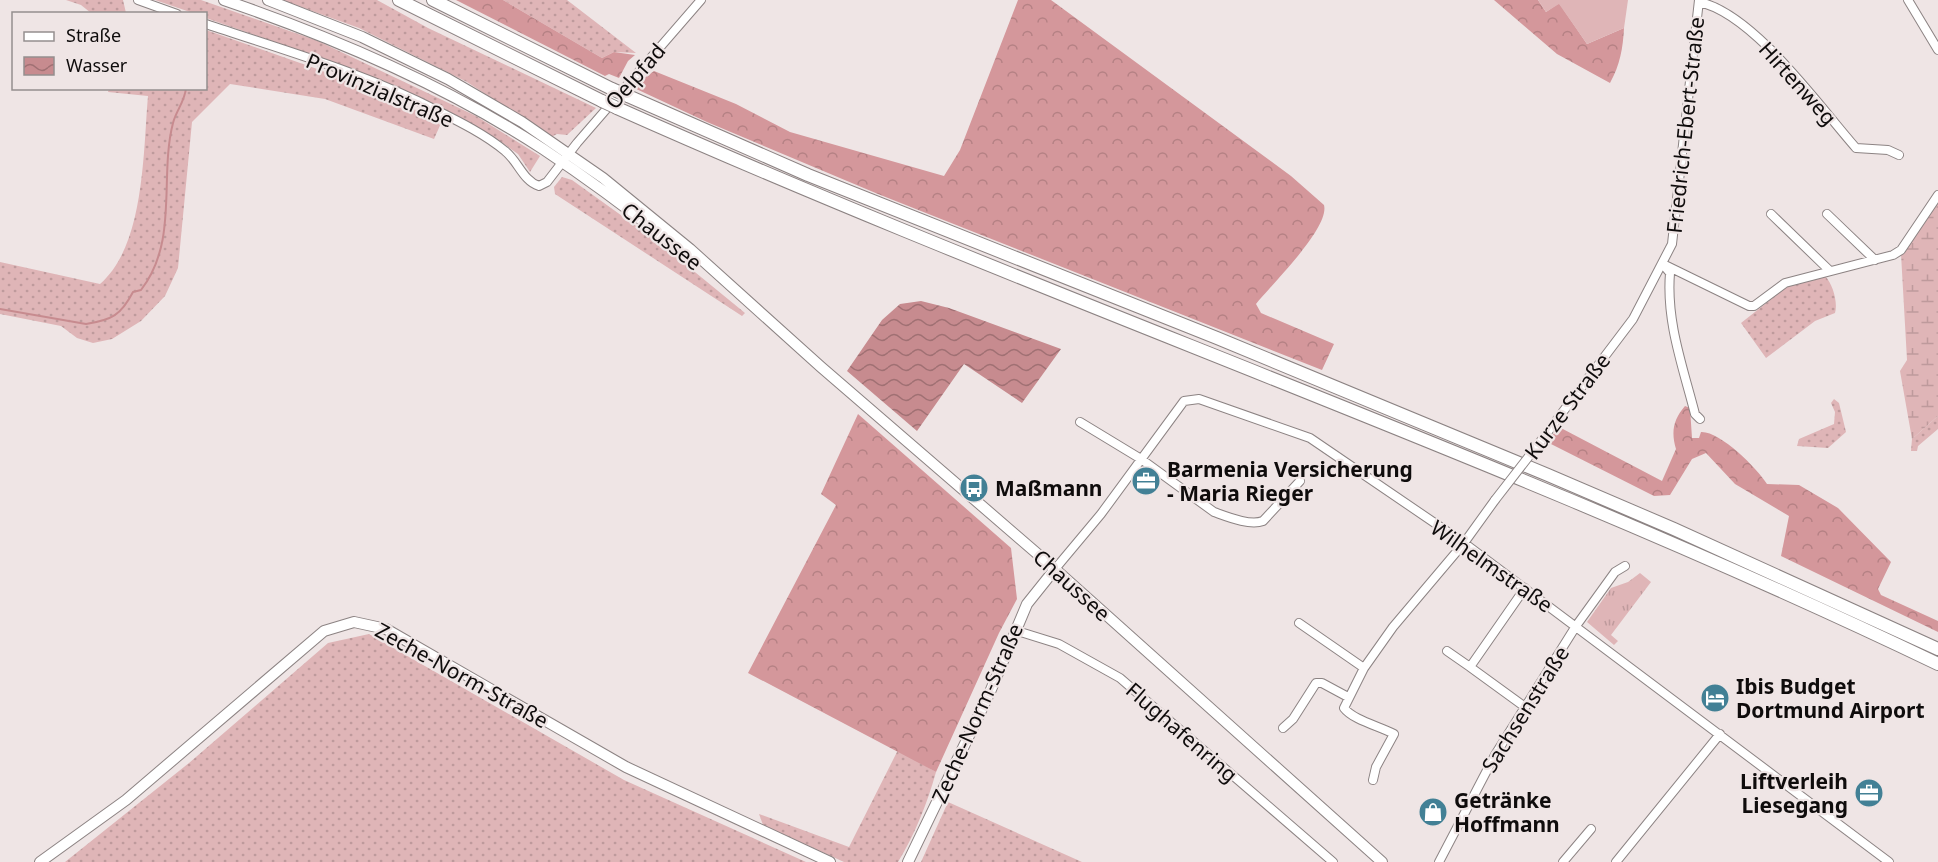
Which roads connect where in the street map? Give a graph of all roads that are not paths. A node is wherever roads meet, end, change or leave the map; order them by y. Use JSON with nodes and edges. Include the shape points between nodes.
{"nodes":[{"id":1,"x":138,"y":0,"type":"edge"},
{"id":2,"x":224,"y":0,"type":"edge"},
{"id":3,"x":268,"y":0,"type":"edge"},
{"id":4,"x":399,"y":0,"type":"edge"},
{"id":5,"x":433,"y":0,"type":"edge"},
{"id":6,"x":700,"y":0,"type":"edge"},
{"id":7,"x":1908,"y":0,"type":"edge"},
{"id":8,"x":1699,"y":1,"type":"edge"},
{"id":9,"x":171,"y":12,"type":"edge"},
{"id":10,"x":207,"y":24,"type":"edge"},
{"id":11,"x":1938,"y":50,"type":"edge"},
{"id":12,"x":570,"y":154,"type":"junction"},
{"id":13,"x":1899,"y":155,"type":"dead end"},
{"id":14,"x":562,"y":163,"type":"junction"},
{"id":15,"x":1938,"y":195,"type":"edge"},
{"id":16,"x":1771,"y":214,"type":"dead end"},
{"id":17,"x":1827,"y":214,"type":"dead end"},
{"id":18,"x":1875,"y":260,"type":"junction"},
{"id":19,"x":1663,"y":264,"type":"junction"},
{"id":20,"x":1830,"y":271,"type":"junction"},
{"id":21,"x":759,"y":312,"type":"junction"},
{"id":22,"x":1700,"y":418,"type":"dead end"},
{"id":23,"x":1080,"y":422,"type":"dead end"},
{"id":24,"x":1141,"y":459,"type":"junction"},
{"id":25,"x":1300,"y":481,"type":"dead end"},
{"id":26,"x":1464,"y":543,"type":"junction"},
{"id":27,"x":1625,"y":566,"type":"dead end"},
{"id":28,"x":1055,"y":569,"type":"junction"},
{"id":29,"x":1526,"y":588,"type":"junction"},
{"id":30,"x":1299,"y":623,"type":"dead end"},
{"id":31,"x":1576,"y":626,"type":"junction"},
{"id":32,"x":1014,"y":630,"type":"junction"},
{"id":33,"x":1938,"y":649,"type":"edge"},
{"id":34,"x":1447,"y":651,"type":"dead end"},
{"id":35,"x":1938,"y":664,"type":"edge"},
{"id":36,"x":1470,"y":667,"type":"junction"},
{"id":37,"x":1364,"y":668,"type":"junction"},
{"id":38,"x":1348,"y":697,"type":"junction"},
{"id":39,"x":1525,"y":707,"type":"junction"},
{"id":40,"x":1283,"y":728,"type":"dead end"},
{"id":41,"x":1720,"y":734,"type":"junction"},
{"id":42,"x":1373,"y":780,"type":"dead end"},
{"id":43,"x":1592,"y":829,"type":"dead end"},
{"id":44,"x":40,"y":862,"type":"edge"},
{"id":45,"x":830,"y":862,"type":"edge"},
{"id":46,"x":908,"y":862,"type":"edge"},
{"id":47,"x":1333,"y":862,"type":"edge"},
{"id":48,"x":1382,"y":862,"type":"edge"},
{"id":49,"x":1439,"y":862,"type":"edge"},
{"id":50,"x":1563,"y":862,"type":"edge"},
{"id":51,"x":1616,"y":862,"type":"edge"},
{"id":52,"x":1889,"y":862,"type":"edge"}],
"edges":[{"from":1,"to":9,"type":"street"},
{"from":2,"to":14,"type":"main road","name":"Provinzialstraße","via":[[322,36],[410,75],[513,131]]},
{"from":3,"to":12,"type":"main road","name":"Provinzialstraße","via":[[362,37],[448,79]]},
{"from":4,"to":35,"type":"highway","bridge":true,"via":[[602,101],[809,192],[1506,472]]},
{"from":5,"to":33,"type":"highway","bridge":true,"via":[[612,89],[808,175],[1548,475]]},
{"from":6,"to":12,"type":"street","name":"Oelpfad"},
{"from":7,"to":11,"type":"street"},
{"from":8,"to":13,"type":"street","name":"Hirtenweg","via":[[1728,13],[1782,62],[1856,148]]},
{"from":8,"to":19,"type":"street","name":"Friedrich-Ebert-Straße","via":[[1676,218],[1672,244]]},
{"from":10,"to":14,"type":"street","name":"Provinzialstraße","via":[[346,72],[437,110],[502,148],[536,186],[547,182]]},
{"from":12,"to":14,"type":"street","name":"Provinzialstraße"},
{"from":12,"to":21,"type":"main road","name":"Chaussee","via":[[648,214]]},
{"from":14,"to":21,"type":"main road","name":"Chaussee"},
{"from":15,"to":18,"type":"street","via":[[1901,250]]},
{"from":16,"to":20,"type":"street"},
{"from":17,"to":18,"type":"street"},
{"from":18,"to":20,"type":"street"},
{"from":19,"to":20,"type":"street","via":[[1749,306],[1785,283]]},
{"from":19,"to":22,"type":"street","via":[[1670,273],[1669,301],[1675,341],[1695,414]]},
{"from":19,"to":26,"type":"street","name":"Kurze Straße","bridge":true,"via":[[1634,319]]},
{"from":21,"to":28,"type":"main road","name":"Chaussee"},
{"from":23,"to":24,"type":"street"},
{"from":24,"to":25,"type":"street","via":[[1214,512],[1254,523],[1263,521]]},
{"from":24,"to":26,"type":"street","name":"Wilhelmstraße","via":[[1184,401],[1199,399],[1307,436]]},
{"from":24,"to":28,"type":"street","name":"Wilhelmstraße"},
{"from":26,"to":29,"type":"street","name":"Wilhelmstraße"},
{"from":26,"to":37,"type":"street","name":"Kurze Straße"},
{"from":27,"to":31,"type":"street","name":"Sachsenstraße","via":[[1615,572]]},
{"from":28,"to":32,"type":"main road","name":"Zeche-Norm-Straße","via":[[1027,604]]},
{"from":28,"to":48,"type":"main road","name":"Chaussee"},
{"from":29,"to":31,"type":"street","name":"Wilhelmstraße"},
{"from":29,"to":36,"type":"street"},
{"from":30,"to":37,"type":"street"},
{"from":31,"to":39,"type":"street","name":"Sachsenstraße"},
{"from":31,"to":41,"type":"street","name":"Wilhelmstraße"},
{"from":32,"to":46,"type":"main road","name":"Zeche-Norm-Straße","via":[[986,700]]},
{"from":32,"to":47,"type":"street","name":"Flughafenring","via":[[1059,644],[1120,678]]},
{"from":34,"to":36,"type":"street"},
{"from":36,"to":39,"type":"street"},
{"from":37,"to":38,"type":"street","name":"Kurze Straße"},
{"from":38,"to":40,"type":"street","via":[[1318,682]]},
{"from":38,"to":42,"type":"street","via":[[1344,708],[1349,713],[1395,734]]},
{"from":39,"to":49,"type":"street","name":"Sachsenstraße"},
{"from":41,"to":51,"type":"street"},
{"from":41,"to":52,"type":"street","name":"Wilhelmstraße"},
{"from":43,"to":50,"type":"street"},
{"from":44,"to":45,"type":"main road","name":"Zeche-Norm-Straße","via":[[126,800],[324,631],[354,622],[386,630],[626,767]]}]}
